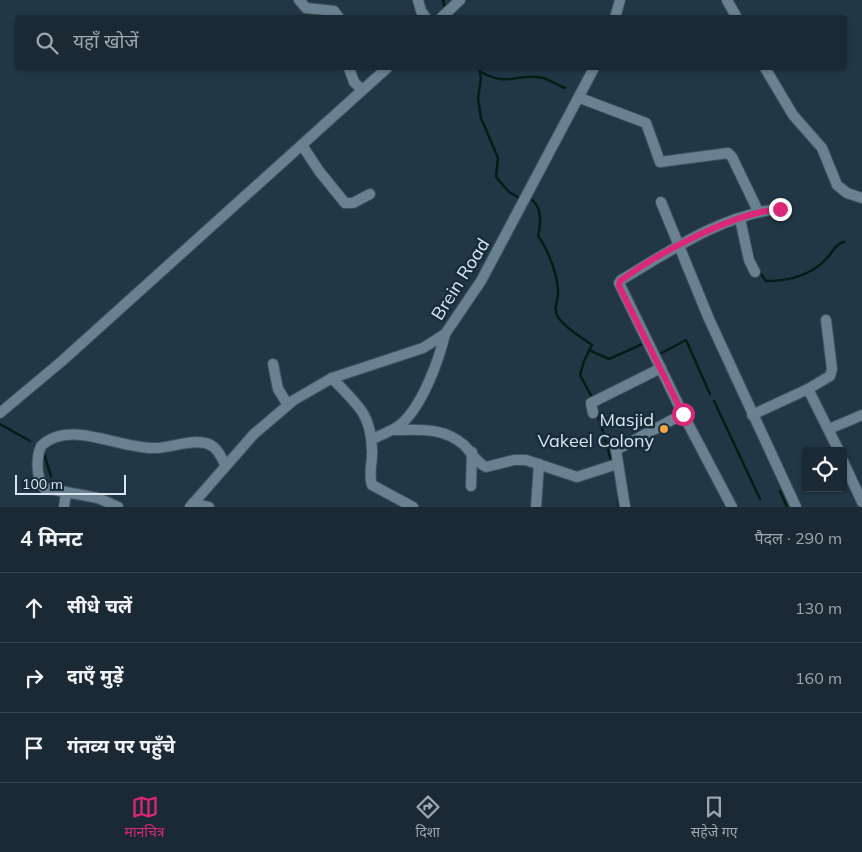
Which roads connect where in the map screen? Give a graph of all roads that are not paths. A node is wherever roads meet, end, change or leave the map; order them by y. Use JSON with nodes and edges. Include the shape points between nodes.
{"nodes":[{"id":1,"x":299,"y":0,"type":"edge"},
{"id":2,"x":418,"y":0,"type":"edge"},
{"id":3,"x":460,"y":0,"type":"edge"},
{"id":4,"x":620,"y":0,"type":"edge"},
{"id":5,"x":727,"y":0,"type":"edge"},
{"id":6,"x":336,"y":15,"type":"edge"},
{"id":7,"x":424,"y":15,"type":"edge"},
{"id":8,"x":444,"y":15,"type":"edge"},
{"id":9,"x":616,"y":15,"type":"edge"},
{"id":10,"x":735,"y":15,"type":"edge"},
{"id":11,"x":350,"y":70,"type":"edge"},
{"id":12,"x":384,"y":70,"type":"edge"},
{"id":13,"x":593,"y":70,"type":"edge"},
{"id":14,"x":765,"y":70,"type":"edge"},
{"id":15,"x":362,"y":90,"type":"junction"},
{"id":16,"x":580,"y":98,"type":"junction"},
{"id":17,"x":302,"y":145,"type":"junction"},
{"id":18,"x":370,"y":194,"type":"dead end"},
{"id":19,"x":862,"y":198,"type":"edge"},
{"id":20,"x":661,"y":202,"type":"dead end"},
{"id":21,"x":780,"y":209,"type":"dead end"},
{"id":22,"x":758,"y":212,"type":"junction"},
{"id":23,"x":740,"y":218,"type":"junction"},
{"id":24,"x":680,"y":245,"type":"junction"},
{"id":25,"x":755,"y":272,"type":"dead end"},
{"id":26,"x":826,"y":320,"type":"dead end"},
{"id":27,"x":445,"y":334,"type":"junction"},
{"id":28,"x":273,"y":364,"type":"dead end"},
{"id":29,"x":661,"y":368,"type":"junction"},
{"id":30,"x":332,"y":378,"type":"junction"},
{"id":31,"x":808,"y":389,"type":"junction"},
{"id":32,"x":288,"y":405,"type":"junction"},
{"id":33,"x":594,"y":405,"type":"dead end"},
{"id":34,"x":0,"y":413,"type":"edge"},
{"id":35,"x":683,"y":414,"type":"junction"},
{"id":36,"x":862,"y":415,"type":"edge"},
{"id":37,"x":752,"y":416,"type":"junction"},
{"id":38,"x":829,"y":429,"type":"junction"},
{"id":39,"x":393,"y":430,"type":"junction"},
{"id":40,"x":372,"y":439,"type":"junction"},
{"id":41,"x":837,"y":447,"type":"edge"},
{"id":42,"x":472,"y":452,"type":"junction"},
{"id":43,"x":225,"y":464,"type":"junction"},
{"id":44,"x":539,"y":464,"type":"junction"},
{"id":45,"x":614,"y":466,"type":"junction"},
{"id":46,"x":847,"y":470,"type":"edge"},
{"id":47,"x":471,"y":486,"type":"dead end"},
{"id":48,"x":66,"y":493,"type":"junction"},
{"id":49,"x":862,"y":502,"type":"edge"},
{"id":50,"x":191,"y":505,"type":"edge"},
{"id":51,"x":64,"y":507,"type":"edge"},
{"id":52,"x":118,"y":507,"type":"edge"},
{"id":53,"x":209,"y":507,"type":"edge"},
{"id":54,"x":413,"y":507,"type":"edge"},
{"id":55,"x":536,"y":507,"type":"edge"},
{"id":56,"x":625,"y":507,"type":"edge"},
{"id":57,"x":732,"y":507,"type":"edge"},
{"id":58,"x":796,"y":507,"type":"edge"}],
"edges":[{"from":1,"to":6,"type":"street","via":[[306,8],[334,11]]},
{"from":2,"to":7,"type":"street"},
{"from":3,"to":8,"type":"street"},
{"from":4,"to":9,"type":"street"},
{"from":5,"to":10,"type":"street"},
{"from":11,"to":15,"type":"street","via":[[354,82]]},
{"from":12,"to":15,"type":"street"},
{"from":13,"to":16,"type":"street","name":"Brein Road"},
{"from":14,"to":19,"type":"street","via":[[793,115],[822,148],[837,185]]},
{"from":15,"to":17,"type":"street"},
{"from":16,"to":22,"type":"street","via":[[646,123],[660,162],[720,152],[730,154]]},
{"from":16,"to":27,"type":"street","name":"Brein Road","via":[[481,280]]},
{"from":17,"to":18,"type":"street","via":[[345,202],[353,203]]},
{"from":17,"to":34,"type":"street"},
{"from":20,"to":24,"type":"street"},
{"from":21,"to":22,"type":"street"},
{"from":22,"to":23,"type":"street"},
{"from":23,"to":24,"type":"street"},
{"from":23,"to":25,"type":"street","via":[[749,260]]},
{"from":24,"to":29,"type":"street","via":[[619,283]]},
{"from":24,"to":37,"type":"street"},
{"from":26,"to":31,"type":"street","via":[[831,373],[827,379]]},
{"from":27,"to":30,"type":"street","name":"Brein Road","via":[[423,348]]},
{"from":27,"to":39,"type":"street","via":[[433,373],[418,402]]},
{"from":28,"to":32,"type":"street","via":[[278,389]]},
{"from":29,"to":33,"type":"street"},
{"from":29,"to":35,"type":"street"},
{"from":30,"to":32,"type":"street","name":"Brein Road"},
{"from":30,"to":40,"type":"street","via":[[368,420]]},
{"from":31,"to":37,"type":"street"},
{"from":31,"to":38,"type":"street"},
{"from":32,"to":43,"type":"street","name":"Brein Road"},
{"from":35,"to":45,"type":"street","via":[[617,448]]},
{"from":35,"to":57,"type":"street"},
{"from":36,"to":38,"type":"street"},
{"from":37,"to":58,"type":"street"},
{"from":38,"to":41,"type":"street"},
{"from":39,"to":40,"type":"street"},
{"from":39,"to":42,"type":"street","via":[[442,432]]},
{"from":40,"to":54,"type":"street","via":[[372,485]]},
{"from":42,"to":44,"type":"street","via":[[486,467],[519,459]]},
{"from":42,"to":47,"type":"street"},
{"from":43,"to":48,"type":"street","via":[[217,450],[205,443],[139,448],[71,434],[46,442],[38,456],[42,485],[47,490]]},
{"from":43,"to":50,"type":"street","name":"Brein Road"},
{"from":44,"to":45,"type":"street","via":[[578,477]]},
{"from":44,"to":55,"type":"street"},
{"from":45,"to":56,"type":"street"},
{"from":46,"to":49,"type":"street"},
{"from":48,"to":51,"type":"street"},
{"from":48,"to":52,"type":"street","via":[[98,498]]},
{"from":50,"to":53,"type":"street"}]}
